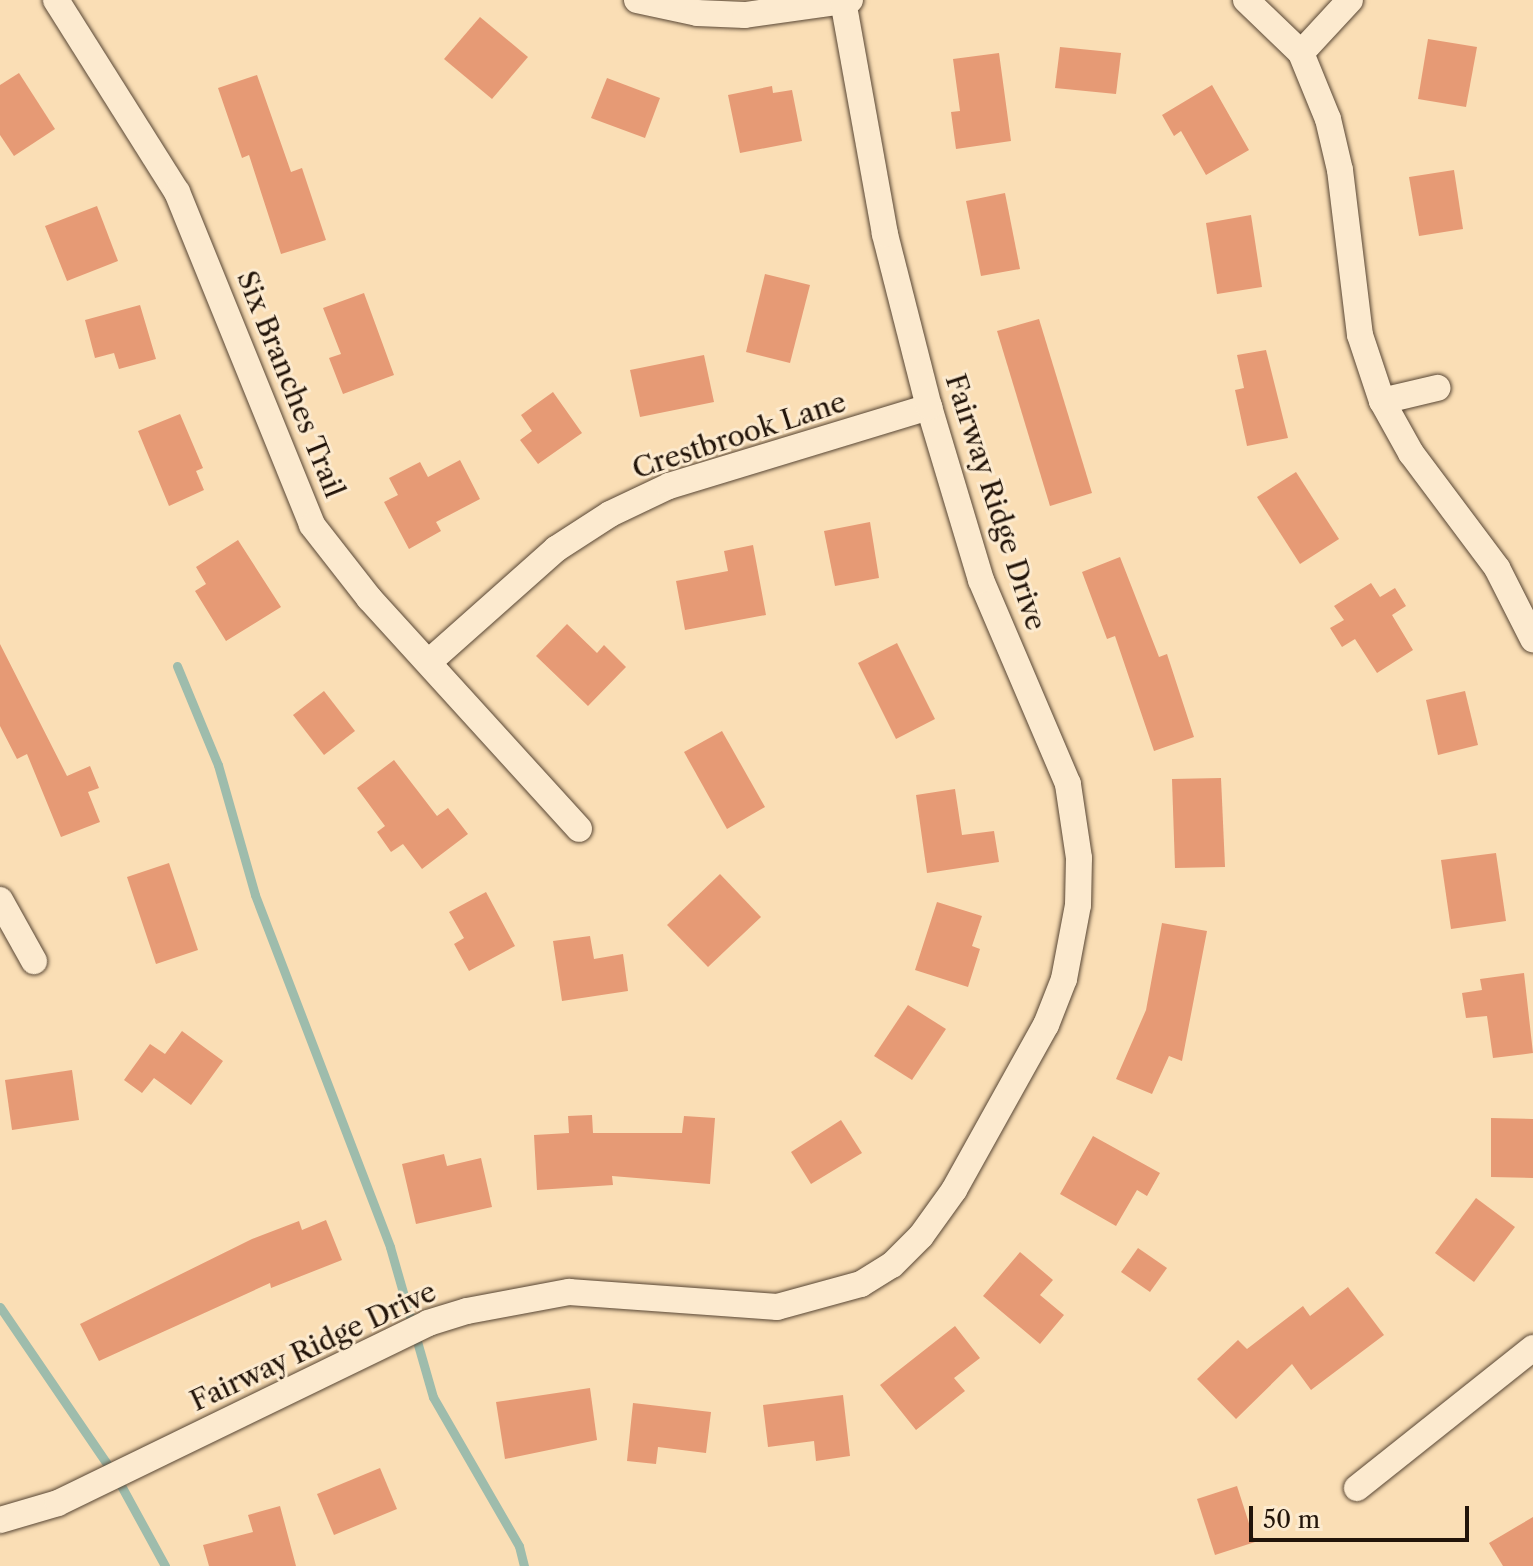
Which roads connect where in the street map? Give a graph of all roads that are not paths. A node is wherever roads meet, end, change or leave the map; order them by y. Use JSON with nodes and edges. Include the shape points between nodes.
{"nodes":[{"id":1,"x":56,"y":0,"type":"edge"},
{"id":2,"x":637,"y":0,"type":"edge"},
{"id":3,"x":1350,"y":0,"type":"edge"},
{"id":4,"x":847,"y":1,"type":"edge"},
{"id":5,"x":1249,"y":1,"type":"edge"},
{"id":6,"x":1301,"y":53,"type":"junction"},
{"id":7,"x":1437,"y":388,"type":"dead end"},
{"id":8,"x":1382,"y":401,"type":"junction"},
{"id":9,"x":929,"y":407,"type":"junction"},
{"id":10,"x":1533,"y":639,"type":"edge"},
{"id":11,"x":430,"y":661,"type":"junction"},
{"id":12,"x":579,"y":829,"type":"dead end"},
{"id":13,"x":0,"y":900,"type":"edge"},
{"id":14,"x":34,"y":961,"type":"dead end"},
{"id":15,"x":1533,"y":1348,"type":"edge"},
{"id":16,"x":1357,"y":1488,"type":"dead end"},
{"id":17,"x":0,"y":1520,"type":"edge"}],
"edges":[{"from":1,"to":11,"type":"street","name":"Six Branches Trail","via":[[177,192],[312,525],[369,598]]},
{"from":2,"to":4,"type":"street","via":[[697,13],[745,15]]},
{"from":3,"to":6,"type":"street"},
{"from":4,"to":9,"type":"street","name":"Fairway Ridge Drive","via":[[885,234]]},
{"from":5,"to":6,"type":"street"},
{"from":6,"to":8,"type":"street","via":[[1328,119],[1340,170],[1360,335]]},
{"from":7,"to":8,"type":"street"},
{"from":8,"to":10,"type":"street","via":[[1411,453],[1497,568]]},
{"from":9,"to":11,"type":"street","name":"Crestbrook Lane","via":[[669,486],[610,514],[556,549]]},
{"from":9,"to":17,"type":"street","name":"Fairway Ridge Drive","via":[[986,592],[1061,760],[1079,880],[1071,953],[1056,1002],[954,1190],[921,1236],[892,1265],[861,1284],[806,1303],[777,1307],[569,1292],[428,1323],[58,1503]]},
{"from":11,"to":12,"type":"street","name":"Six Branches Trail"},
{"from":13,"to":14,"type":"street"},
{"from":15,"to":16,"type":"street"}]}
